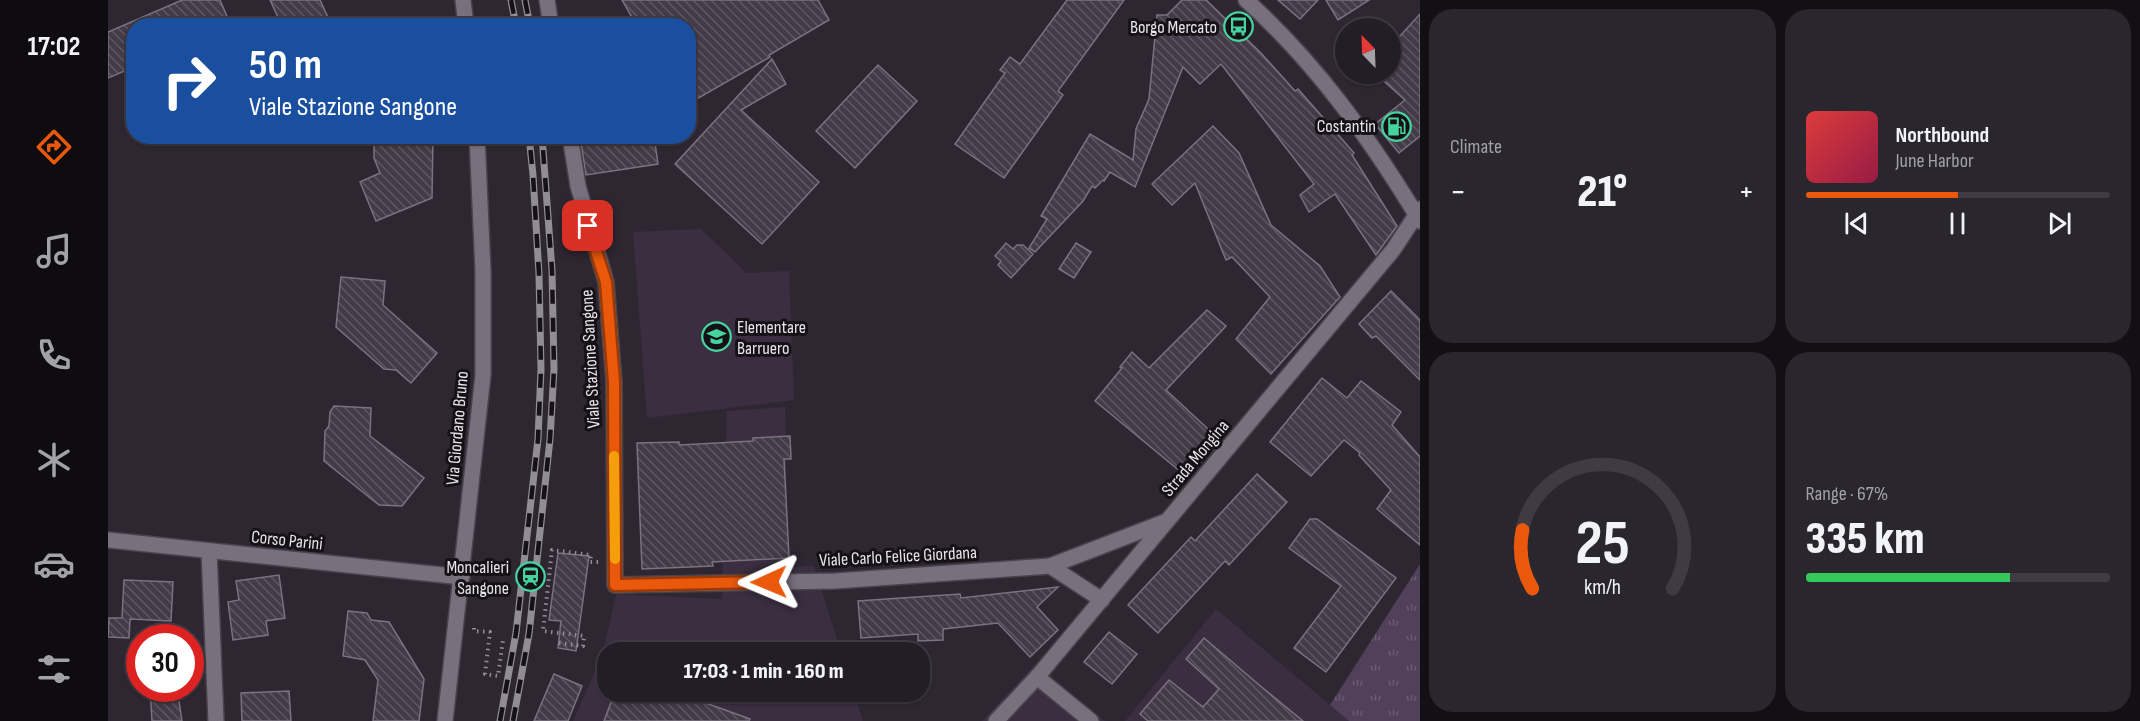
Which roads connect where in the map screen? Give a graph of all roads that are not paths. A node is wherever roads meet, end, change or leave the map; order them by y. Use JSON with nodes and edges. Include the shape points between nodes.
{"nodes":[{"id":1,"x":463,"y":0,"type":"edge"},
{"id":2,"x":547,"y":0,"type":"edge"},
{"id":3,"x":1246,"y":0,"type":"edge"},
{"id":4,"x":465,"y":18,"type":"edge"},
{"id":5,"x":550,"y":18,"type":"edge"},
{"id":6,"x":477,"y":144,"type":"edge"},
{"id":7,"x":571,"y":144,"type":"edge"},
{"id":8,"x":1419,"y":215,"type":"edge"},
{"id":9,"x":1169,"y":520,"type":"junction"},
{"id":10,"x":108,"y":540,"type":"edge"},
{"id":11,"x":209,"y":551,"type":"junction"},
{"id":12,"x":1050,"y":566,"type":"junction"},
{"id":13,"x":462,"y":577,"type":"junction"},
{"id":14,"x":615,"y":585,"type":"joint"},
{"id":15,"x":1102,"y":600,"type":"junction"},
{"id":16,"x":1037,"y":677,"type":"junction"},
{"id":17,"x":216,"y":721,"type":"edge"},
{"id":18,"x":445,"y":721,"type":"edge"},
{"id":19,"x":996,"y":721,"type":"edge"},
{"id":20,"x":1091,"y":721,"type":"edge"}],
"edges":[{"from":1,"to":4,"type":"street"},
{"from":2,"to":5,"type":"street"},
{"from":3,"to":8,"type":"street","via":[[1340,100]]},
{"from":6,"to":13,"type":"street","name":"Via Giordano Bruno","via":[[483,375]]},
{"from":7,"to":14,"type":"street","name":"Viale Stazione Sangone","via":[[588,226],[606,282],[614,382]]},
{"from":8,"to":9,"type":"street","name":"Strada Mongina"},
{"from":9,"to":12,"type":"street","name":"Viale Carlo Felice Giordana"},
{"from":9,"to":15,"type":"street","name":"Strada Mongina"},
{"from":10,"to":11,"type":"street","name":"Corso Parini"},
{"from":11,"to":13,"type":"street","name":"Corso Parini"},
{"from":11,"to":17,"type":"street"},
{"from":12,"to":14,"type":"street","name":"Viale Carlo Felice Giordana","via":[[835,581]]},
{"from":12,"to":15,"type":"street"},
{"from":13,"to":18,"type":"street","name":"Via Giordano Bruno"},
{"from":15,"to":16,"type":"street","name":"Strada Mongina"},
{"from":16,"to":19,"type":"street","name":"Strada Mongina"},
{"from":16,"to":20,"type":"street"}]}
